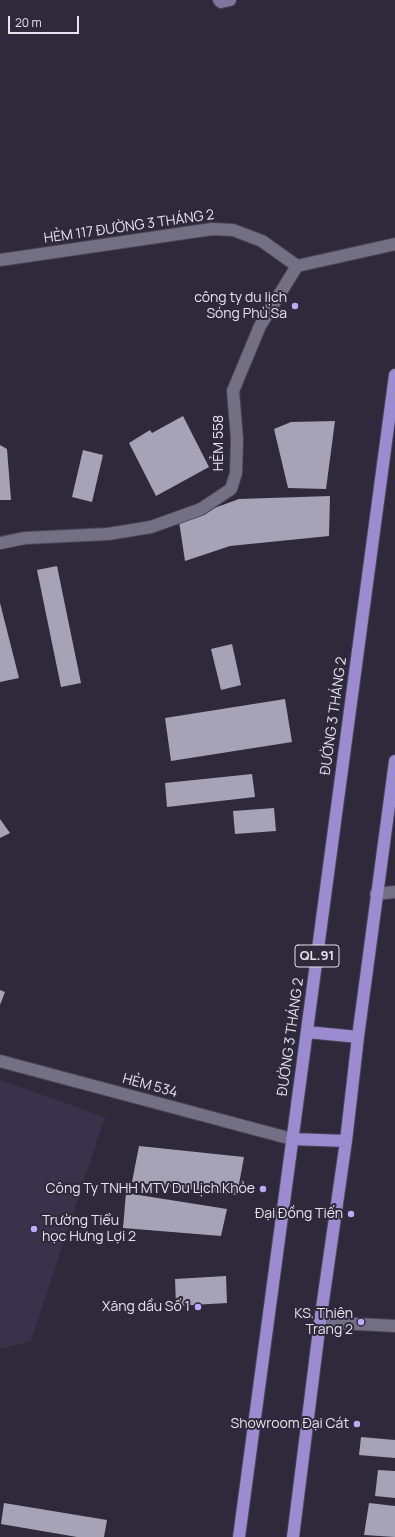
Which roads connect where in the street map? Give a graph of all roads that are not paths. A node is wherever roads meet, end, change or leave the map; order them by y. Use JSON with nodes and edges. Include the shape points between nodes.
{"nodes":[{"id":1,"x":219,"y":0,"type":"edge"},
{"id":2,"x":230,"y":0,"type":"edge"},
{"id":3,"x":395,"y":244,"type":"edge"},
{"id":4,"x":0,"y":260,"type":"edge"},
{"id":5,"x":297,"y":266,"type":"junction"},
{"id":6,"x":395,"y":375,"type":"edge"},
{"id":7,"x":0,"y":543,"type":"edge"},
{"id":8,"x":395,"y":760,"type":"edge"},
{"id":9,"x":395,"y":892,"type":"edge"},
{"id":10,"x":376,"y":894,"type":"junction"},
{"id":11,"x":307,"y":1032,"type":"junction"},
{"id":12,"x":358,"y":1037,"type":"junction"},
{"id":13,"x":0,"y":1061,"type":"edge"},
{"id":14,"x":292,"y":1139,"type":"junction"},
{"id":15,"x":346,"y":1141,"type":"junction"},
{"id":16,"x":320,"y":1322,"type":"junction"},
{"id":17,"x":395,"y":1326,"type":"edge"},
{"id":18,"x":239,"y":1537,"type":"edge"},
{"id":19,"x":293,"y":1537,"type":"edge"}],
"edges":[{"from":1,"to":2,"type":"street"},
{"from":3,"to":5,"type":"street"},
{"from":4,"to":5,"type":"street","name":"HẺM 117 ĐƯỜNG 3 THÁNG 2","via":[[212,229],[234,230],[262,241]]},
{"from":5,"to":7,"type":"street","name":"HẺM 558","via":[[260,326],[233,391],[237,446],[236,474],[231,489],[201,509],[151,527],[108,534],[25,538]]},
{"from":6,"to":11,"type":"highway","name":"ĐƯỜNG 3 THÁNG 2","number":"QL.91"},
{"from":8,"to":10,"type":"highway"},
{"from":9,"to":10,"type":"street"},
{"from":10,"to":12,"type":"highway"},
{"from":11,"to":12,"type":"highway"},
{"from":11,"to":14,"type":"highway","name":"ĐƯỜNG 3 THÁNG 2","number":"QL.91"},
{"from":12,"to":15,"type":"highway"},
{"from":13,"to":14,"type":"street","name":"HẺM 534"},
{"from":14,"to":15,"type":"highway"},
{"from":14,"to":18,"type":"highway","name":"ĐƯỜNG 3 THÁNG 2","number":"QL.91"},
{"from":15,"to":16,"type":"highway"},
{"from":16,"to":17,"type":"street"},
{"from":16,"to":19,"type":"highway"}]}
